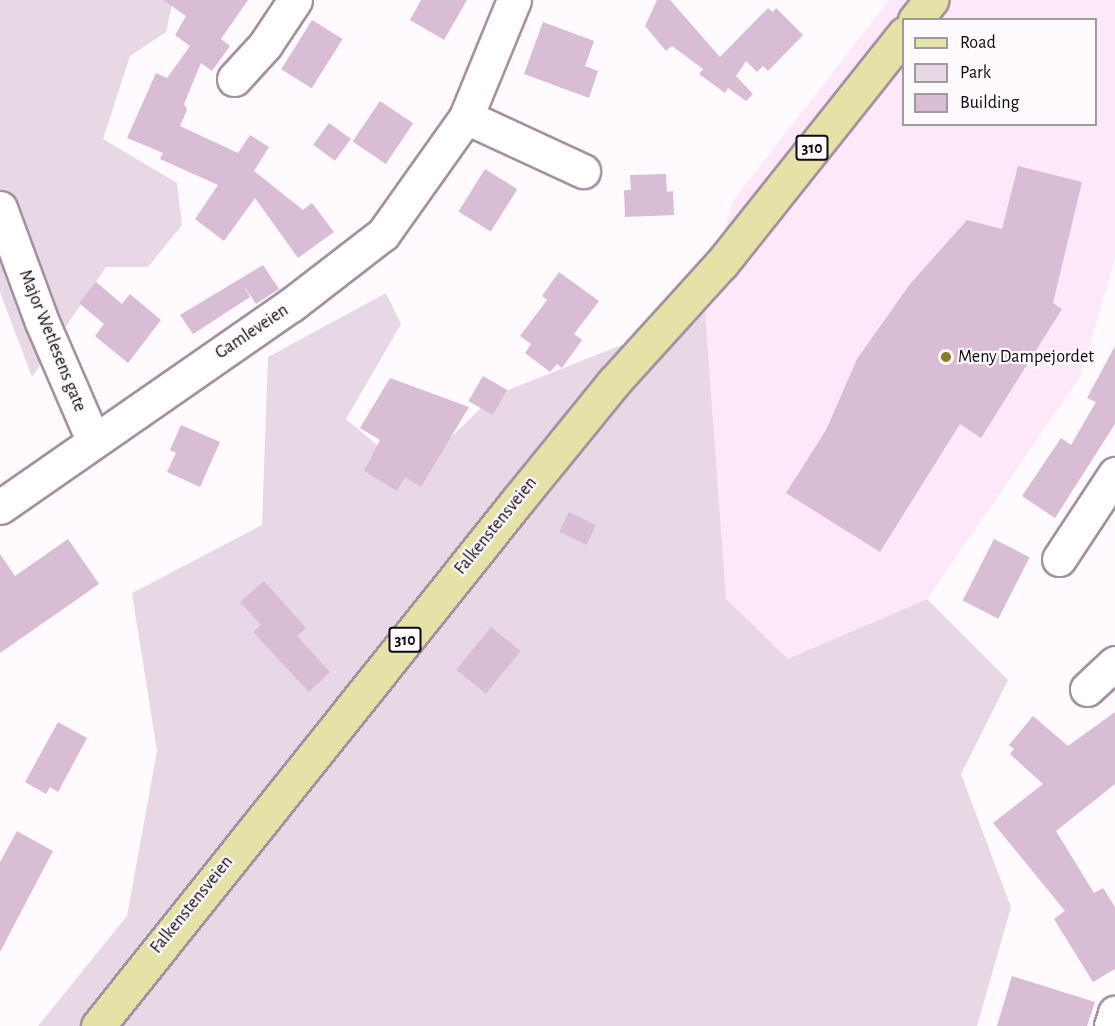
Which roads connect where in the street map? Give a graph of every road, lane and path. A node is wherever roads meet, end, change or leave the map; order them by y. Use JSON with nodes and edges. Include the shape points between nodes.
{"nodes":[{"id":1,"x":295,"y":0,"type":"edge"},
{"id":2,"x":514,"y":0,"type":"edge"},
{"id":3,"x":931,"y":0,"type":"edge"},
{"id":4,"x":917,"y":18,"type":"edge"},
{"id":5,"x":902,"y":35,"type":"edge"},
{"id":6,"x":234,"y":79,"type":"dead end"},
{"id":7,"x":466,"y":117,"type":"junction"},
{"id":8,"x":583,"y":171,"type":"dead end"},
{"id":9,"x":0,"y":208,"type":"edge"},
{"id":10,"x":93,"y":440,"type":"junction"},
{"id":11,"x":1115,"y":474,"type":"edge"},
{"id":12,"x":0,"y":507,"type":"edge"},
{"id":13,"x":1059,"y":559,"type":"dead end"},
{"id":14,"x":1115,"y":663,"type":"edge"},
{"id":15,"x":1087,"y":689,"type":"dead end"},
{"id":16,"x":1115,"y":1013,"type":"edge"},
{"id":17,"x":98,"y":1026,"type":"edge"},
{"id":18,"x":1110,"y":1026,"type":"edge"}],
"edges":[{"from":1,"to":6,"type":"street","via":[[265,45]]},
{"from":2,"to":7,"type":"street","name":"Gamleveien"},
{"from":3,"to":4,"type":"main road"},
{"from":5,"to":17,"type":"main road","name":"Falkenstensveien","number":"310","via":[[722,263],[613,383],[518,500]]},
{"from":7,"to":8,"type":"street"},
{"from":7,"to":10,"type":"street","name":"Gamleveien","via":[[383,234],[291,305]]},
{"from":9,"to":10,"type":"street","name":"Major Wetlesens gate","via":[[42,322]]},
{"from":10,"to":12,"type":"street","name":"Gamleveien"},
{"from":11,"to":13,"type":"street"},
{"from":14,"to":15,"type":"street"},
{"from":16,"to":18,"type":"street"}]}
